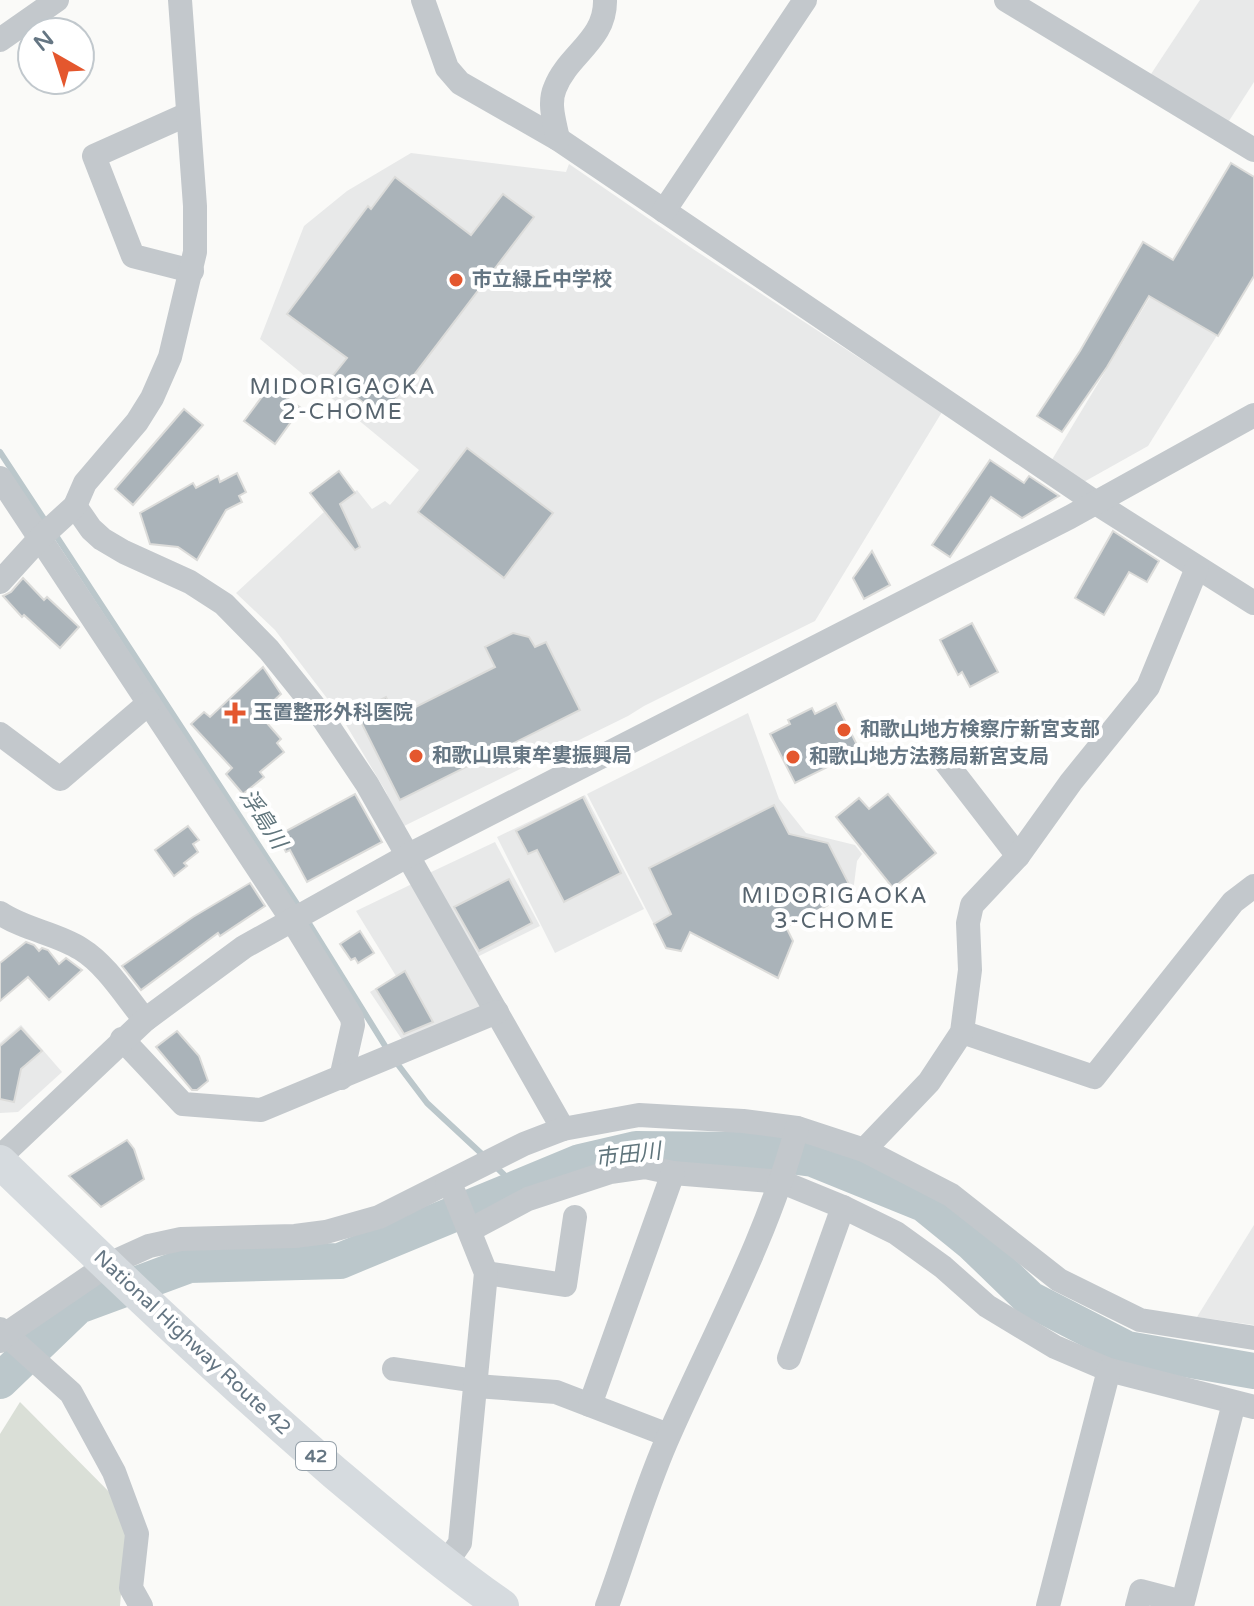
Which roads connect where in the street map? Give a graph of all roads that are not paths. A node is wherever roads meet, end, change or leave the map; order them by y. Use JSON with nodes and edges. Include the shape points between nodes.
{"nodes":[{"id":1,"x":57,"y":0,"type":"edge"},
{"id":2,"x":180,"y":0,"type":"edge"},
{"id":3,"x":423,"y":0,"type":"edge"},
{"id":4,"x":605,"y":0,"type":"edge"},
{"id":5,"x":805,"y":0,"type":"edge"},
{"id":6,"x":1006,"y":0,"type":"edge"},
{"id":7,"x":1044,"y":10,"type":"edge"},
{"id":8,"x":0,"y":40,"type":"edge"},
{"id":9,"x":188,"y":114,"type":"junction"},
{"id":10,"x":558,"y":139,"type":"junction"},
{"id":11,"x":1254,"y":150,"type":"edge"},
{"id":12,"x":664,"y":211,"type":"junction"},
{"id":13,"x":192,"y":271,"type":"junction"},
{"id":14,"x":1254,"y":415,"type":"edge"},
{"id":15,"x":0,"y":478,"type":"edge"},
{"id":16,"x":1096,"y":503,"type":"junction"},
{"id":17,"x":75,"y":506,"type":"junction"},
{"id":18,"x":40,"y":538,"type":"junction"},
{"id":19,"x":1197,"y":568,"type":"junction"},
{"id":20,"x":0,"y":582,"type":"edge"},
{"id":21,"x":1254,"y":603,"type":"edge"},
{"id":22,"x":149,"y":703,"type":"junction"},
{"id":23,"x":0,"y":734,"type":"edge"},
{"id":24,"x":940,"y":755,"type":"dead end"},
{"id":25,"x":407,"y":856,"type":"junction"},
{"id":26,"x":1018,"y":856,"type":"junction"},
{"id":27,"x":1254,"y":886,"type":"edge"},
{"id":28,"x":0,"y":913,"type":"edge"},
{"id":29,"x":292,"y":920,"type":"junction"},
{"id":30,"x":497,"y":1012,"type":"junction"},
{"id":31,"x":145,"y":1020,"type":"junction"},
{"id":32,"x":962,"y":1032,"type":"junction"},
{"id":33,"x":122,"y":1039,"type":"junction"},
{"id":34,"x":341,"y":1078,"type":"junction"},
{"id":35,"x":797,"y":1128,"type":"junction"},
{"id":36,"x":563,"y":1129,"type":"junction"},
{"id":37,"x":864,"y":1150,"type":"junction"},
{"id":38,"x":0,"y":1160,"type":"edge"},
{"id":39,"x":673,"y":1173,"type":"junction"},
{"id":40,"x":782,"y":1182,"type":"junction"},
{"id":41,"x":450,"y":1188,"type":"junction"},
{"id":42,"x":843,"y":1207,"type":"junction"},
{"id":43,"x":575,"y":1217,"type":"dead end"},
{"id":44,"x":470,"y":1230,"type":"junction"},
{"id":45,"x":486,"y":1273,"type":"junction"},
{"id":46,"x":120,"y":1278,"type":"junction"},
{"id":47,"x":5,"y":1336,"type":"edge"},
{"id":48,"x":1254,"y":1338,"type":"edge"},
{"id":49,"x":789,"y":1358,"type":"dead end"},
{"id":50,"x":394,"y":1369,"type":"dead end"},
{"id":51,"x":1109,"y":1370,"type":"junction"},
{"id":52,"x":476,"y":1386,"type":"junction"},
{"id":53,"x":590,"y":1405,"type":"junction"},
{"id":54,"x":1244,"y":1405,"type":"edge"},
{"id":55,"x":668,"y":1435,"type":"junction"},
{"id":56,"x":444,"y":1566,"type":"junction"},
{"id":57,"x":480,"y":1601,"type":"edge"},
{"id":58,"x":141,"y":1606,"type":"edge"},
{"id":59,"x":607,"y":1606,"type":"edge"},
{"id":60,"x":1048,"y":1606,"type":"edge"},
{"id":61,"x":1137,"y":1606,"type":"edge"}],
"edges":[{"from":1,"to":8,"type":"street"},
{"from":2,"to":9,"type":"street"},
{"from":3,"to":10,"type":"street","via":[[447,68],[460,83]]},
{"from":4,"to":10,"type":"street","via":[[597,33],[554,88]]},
{"from":5,"to":12,"type":"street"},
{"from":6,"to":7,"type":"street"},
{"from":7,"to":11,"type":"street"},
{"from":9,"to":13,"type":"street","via":[[195,206]]},
{"from":9,"to":13,"type":"street","via":[[94,156],[133,256]]},
{"from":10,"to":12,"type":"street"},
{"from":12,"to":16,"type":"street"},
{"from":13,"to":17,"type":"street","via":[[170,357],[152,398],[85,483]]},
{"from":14,"to":16,"type":"street"},
{"from":15,"to":18,"type":"street"},
{"from":16,"to":19,"type":"street"},
{"from":16,"to":25,"type":"street"},
{"from":17,"to":18,"type":"street"},
{"from":17,"to":25,"type":"street","via":[[102,539],[203,589],[269,650],[344,748]]},
{"from":18,"to":20,"type":"street"},
{"from":18,"to":22,"type":"street"},
{"from":19,"to":21,"type":"street"},
{"from":19,"to":26,"type":"street","via":[[1148,687]]},
{"from":22,"to":23,"type":"street","via":[[60,779]]},
{"from":22,"to":29,"type":"street"},
{"from":24,"to":26,"type":"street"},
{"from":25,"to":29,"type":"street"},
{"from":25,"to":30,"type":"street"},
{"from":26,"to":32,"type":"street","via":[[972,905]]},
{"from":27,"to":32,"type":"street","via":[[1233,902],[1094,1077]]},
{"from":28,"to":31,"type":"street","via":[[81,949]]},
{"from":29,"to":31,"type":"street","via":[[226,959]]},
{"from":29,"to":34,"type":"street","via":[[352,1018]]},
{"from":30,"to":34,"type":"street"},
{"from":30,"to":36,"type":"street"},
{"from":31,"to":33,"type":"street"},
{"from":32,"to":37,"type":"street","via":[[929,1082]]},
{"from":33,"to":34,"type":"street","via":[[183,1104],[191,1106],[261,1110]]},
{"from":33,"to":38,"type":"street"},
{"from":35,"to":36,"type":"street","via":[[639,1115]]},
{"from":35,"to":37,"type":"street"},
{"from":35,"to":40,"type":"street"},
{"from":36,"to":41,"type":"street","via":[[524,1144]]},
{"from":37,"to":48,"type":"street","via":[[951,1195],[1059,1280],[1140,1320]]},
{"from":38,"to":46,"type":"highway","name":"National Highway Route 42","number":"42"},
{"from":39,"to":40,"type":"street"},
{"from":39,"to":44,"type":"street","via":[[645,1167],[610,1172],[528,1199]]},
{"from":39,"to":53,"type":"street"},
{"from":40,"to":42,"type":"street"},
{"from":40,"to":55,"type":"street"},
{"from":41,"to":44,"type":"street"},
{"from":41,"to":46,"type":"street","via":[[326,1232],[181,1239],[149,1246]]},
{"from":42,"to":49,"type":"street"},
{"from":42,"to":51,"type":"street","via":[[914,1245],[987,1306],[1055,1347]]},
{"from":43,"to":45,"type":"street","via":[[565,1285]]},
{"from":44,"to":45,"type":"street"},
{"from":45,"to":52,"type":"street"},
{"from":46,"to":47,"type":"street"},
{"from":46,"to":56,"type":"highway","name":"National Highway Route 42","number":"42"},
{"from":47,"to":58,"type":"street","via":[[71,1393],[114,1472],[137,1534],[131,1588]]},
{"from":50,"to":52,"type":"street","via":[[469,1380]]},
{"from":51,"to":54,"type":"street"},
{"from":51,"to":60,"type":"street"},
{"from":52,"to":53,"type":"street","via":[[556,1392]]},
{"from":52,"to":56,"type":"street","via":[[460,1543]]},
{"from":53,"to":55,"type":"street"},
{"from":54,"to":61,"type":"street","via":[[1183,1602],[1141,1591]]},
{"from":55,"to":59,"type":"street"},
{"from":56,"to":57,"type":"highway","name":"National Highway Route 42","number":"42"}]}
